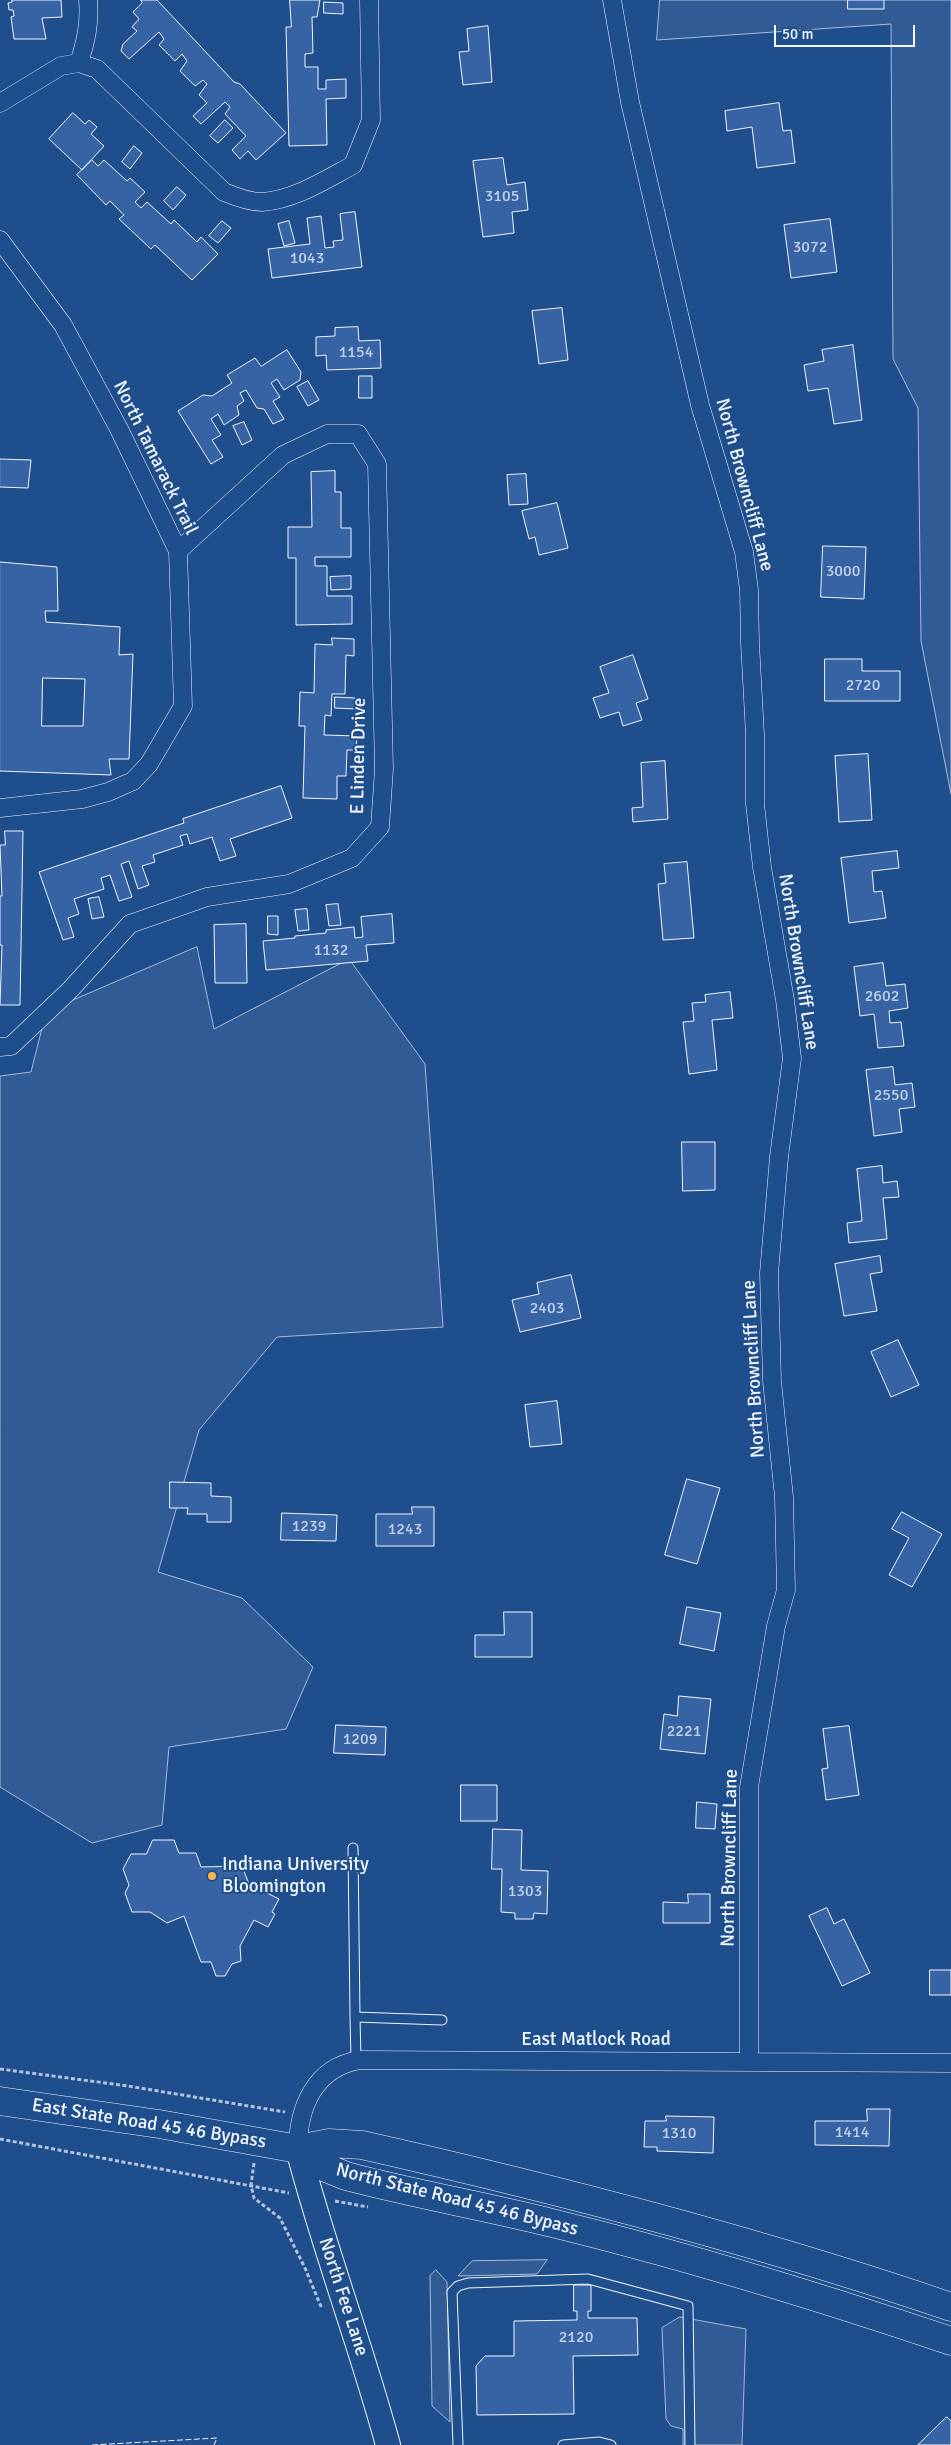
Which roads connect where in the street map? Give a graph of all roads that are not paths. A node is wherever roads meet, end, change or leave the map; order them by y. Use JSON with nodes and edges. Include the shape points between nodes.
{"nodes":[{"id":1,"x":88,"y":0,"type":"edge"},
{"id":2,"x":369,"y":0,"type":"edge"},
{"id":3,"x":612,"y":0,"type":"edge"},
{"id":4,"x":78,"y":63,"type":"junction"},
{"id":5,"x":0,"y":103,"type":"edge"},
{"id":6,"x":0,"y":240,"type":"edge"},
{"id":7,"x":178,"y":551,"type":"junction"},
{"id":8,"x":0,"y":808,"type":"edge"},
{"id":9,"x":0,"y":1047,"type":"edge"},
{"id":10,"x":353,"y":1848,"type":"dead end"},
{"id":11,"x":355,"y":2017,"type":"junction"},
{"id":12,"x":442,"y":2020,"type":"dead end"},
{"id":13,"x":356,"y":2060,"type":"junction"},
{"id":14,"x":749,"y":2062,"type":"junction"},
{"id":15,"x":951,"y":2063,"type":"edge"},
{"id":16,"x":0,"y":2101,"type":"edge"},
{"id":17,"x":298,"y":2149,"type":"junction"},
{"id":18,"x":951,"y":2307,"type":"edge"},
{"id":19,"x":951,"y":2341,"type":"edge"},
{"id":20,"x":388,"y":2445,"type":"edge"},
{"id":21,"x":458,"y":2445,"type":"edge"},
{"id":22,"x":563,"y":2445,"type":"edge"},
{"id":23,"x":611,"y":2445,"type":"edge"},
{"id":24,"x":690,"y":2445,"type":"edge"}],
"edges":[{"from":1,"to":4,"type":"street","via":[[86,41]]},
{"from":2,"to":4,"type":"street","via":[[371,120],[353,165],[306,189],[275,200],[243,200],[224,192],[97,69]]},
{"from":3,"to":14,"type":"street","name":"North Browncliff Lane","via":[[630,102],[700,405],[744,552],[749,590],[755,804],[792,1058],[769,1273],[772,1381],[784,1497],[786,1590],[774,1634],[749,1787]]},
{"from":4,"to":5,"type":"street","via":[[61,66]]},
{"from":6,"to":7,"type":"street","name":"North Tamarack Trail","via":[[63,325],[119,429]]},
{"from":7,"to":8,"type":"street","name":"North Tamarack Trail","via":[[183,706],[149,764],[133,781],[108,792],[45,804]]},
{"from":7,"to":9,"type":"street","name":"E Linden Drive","via":[[283,455],[327,434],[358,434],[377,464],[384,769],[380,828],[352,858],[289,884],[207,897],[130,924],[70,990],[11,1046]]},
{"from":10,"to":11,"type":"lane"},
{"from":11,"to":12,"type":"lane"},
{"from":11,"to":13,"type":"lane"},
{"from":13,"to":14,"type":"street","name":"East Matlock Road"},
{"from":13,"to":17,"type":"street","name":"East Matlock Road","via":[[332,2069],[314,2086],[304,2108]]},
{"from":14,"to":15,"type":"street","name":"East Matlock Road"},
{"from":16,"to":17,"type":"highway","name":"East State Road 45 46 Bypass","via":[[159,2124]]},
{"from":17,"to":18,"type":"highway","name":"North State Road 45 46 Bypass","via":[[329,2143],[352,2144],[546,2188],[743,2240]]},
{"from":17,"to":19,"type":"highway","name":"North State Road 45 46 Bypass","via":[[324,2167],[346,2176],[518,2214],[664,2252]]},
{"from":17,"to":20,"type":"street","name":"North Fee Lane"},
{"from":21,"to":24,"type":"lane","via":[[452,2292],[468,2283],[571,2279],[588,2279],[688,2306]]},
{"from":22,"to":23,"type":"lane","via":[[599,2442]]}]}
